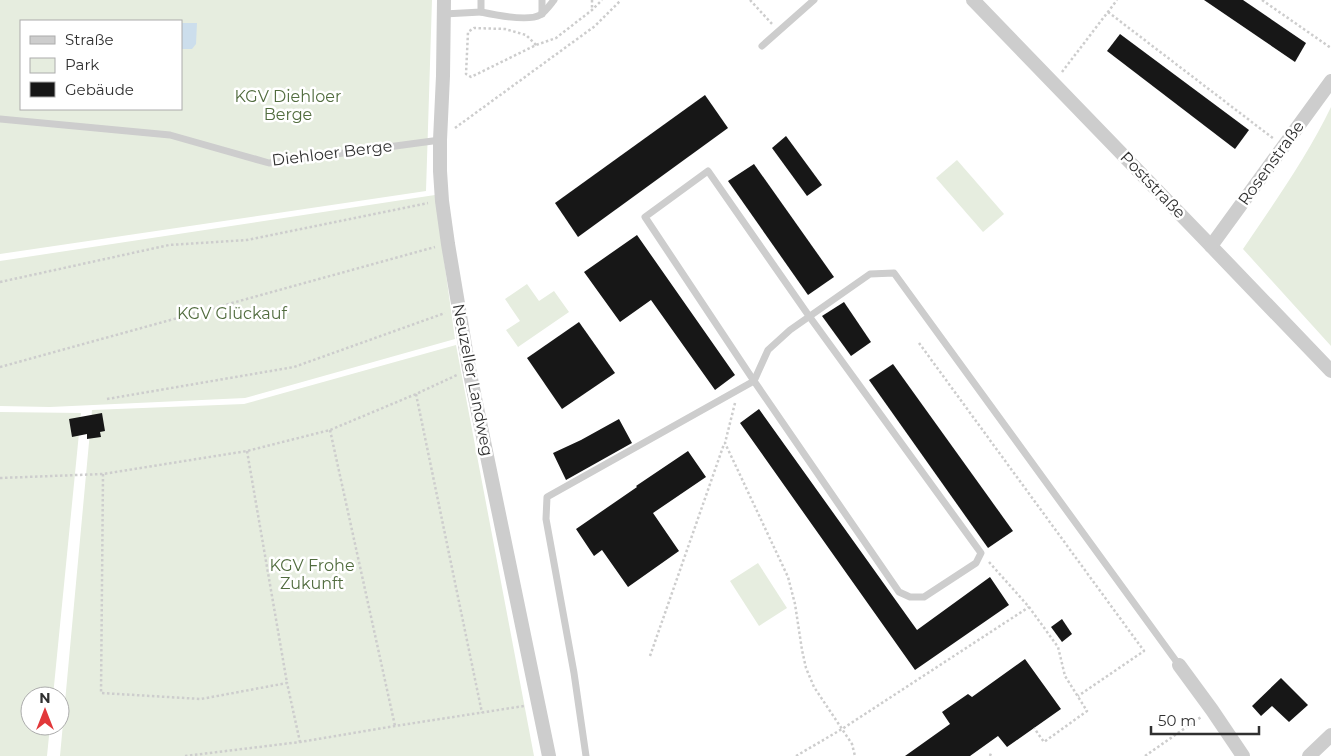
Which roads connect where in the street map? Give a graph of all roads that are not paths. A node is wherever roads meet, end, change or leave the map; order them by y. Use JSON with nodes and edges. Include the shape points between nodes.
{"nodes":[{"id":1,"x":481,"y":0,"type":"edge"},
{"id":2,"x":542,"y":0,"type":"edge"},
{"id":3,"x":554,"y":0,"type":"edge"},
{"id":4,"x":814,"y":0,"type":"edge"},
{"id":5,"x":973,"y":0,"type":"edge"},
{"id":6,"x":444,"y":7,"type":"edge"},
{"id":7,"x":481,"y":12,"type":"junction"},
{"id":8,"x":542,"y":14,"type":"junction"},
{"id":9,"x":762,"y":46,"type":"dead end"},
{"id":10,"x":1331,"y":81,"type":"edge"},
{"id":11,"x":0,"y":119,"type":"edge"},
{"id":12,"x":440,"y":140,"type":"junction"},
{"id":13,"x":1212,"y":246,"type":"junction"},
{"id":14,"x":810,"y":316,"type":"junction"},
{"id":15,"x":1331,"y":371,"type":"edge"},
{"id":16,"x":754,"y":381,"type":"junction"},
{"id":17,"x":1179,"y":665,"type":"joint"},
{"id":18,"x":1331,"y":735,"type":"edge"},
{"id":19,"x":549,"y":756,"type":"edge"},
{"id":20,"x":586,"y":756,"type":"edge"},
{"id":21,"x":1243,"y":756,"type":"edge"},
{"id":22,"x":1310,"y":756,"type":"edge"}],
"edges":[{"from":1,"to":7,"type":"lane"},
{"from":2,"to":8,"type":"lane"},
{"from":3,"to":8,"type":"lane"},
{"from":4,"to":9,"type":"lane"},
{"from":5,"to":13,"type":"street","name":"Poststraße"},
{"from":6,"to":7,"type":"lane"},
{"from":6,"to":12,"type":"street","name":"Neuzeller Landweg"},
{"from":7,"to":8,"type":"lane","via":[[524,18]]},
{"from":10,"to":13,"type":"street","name":"Rosenstraße"},
{"from":11,"to":12,"type":"lane","name":"Diehloer Berge","via":[[170,135],[269,163]]},
{"from":12,"to":19,"type":"street","name":"Neuzeller Landweg","via":[[442,200],[458,308]]},
{"from":13,"to":15,"type":"street","name":"Poststraße"},
{"from":14,"to":16,"type":"lane","via":[[768,350]]},
{"from":14,"to":16,"type":"lane","via":[[708,172],[645,217]]},
{"from":14,"to":16,"type":"lane","via":[[981,554],[976,563],[924,597],[910,597],[899,592]]},
{"from":14,"to":17,"type":"lane","via":[[870,274],[894,272]]},
{"from":16,"to":20,"type":"lane","via":[[548,496],[546,519]]},
{"from":17,"to":21,"type":"street"},
{"from":18,"to":22,"type":"street"}]}
